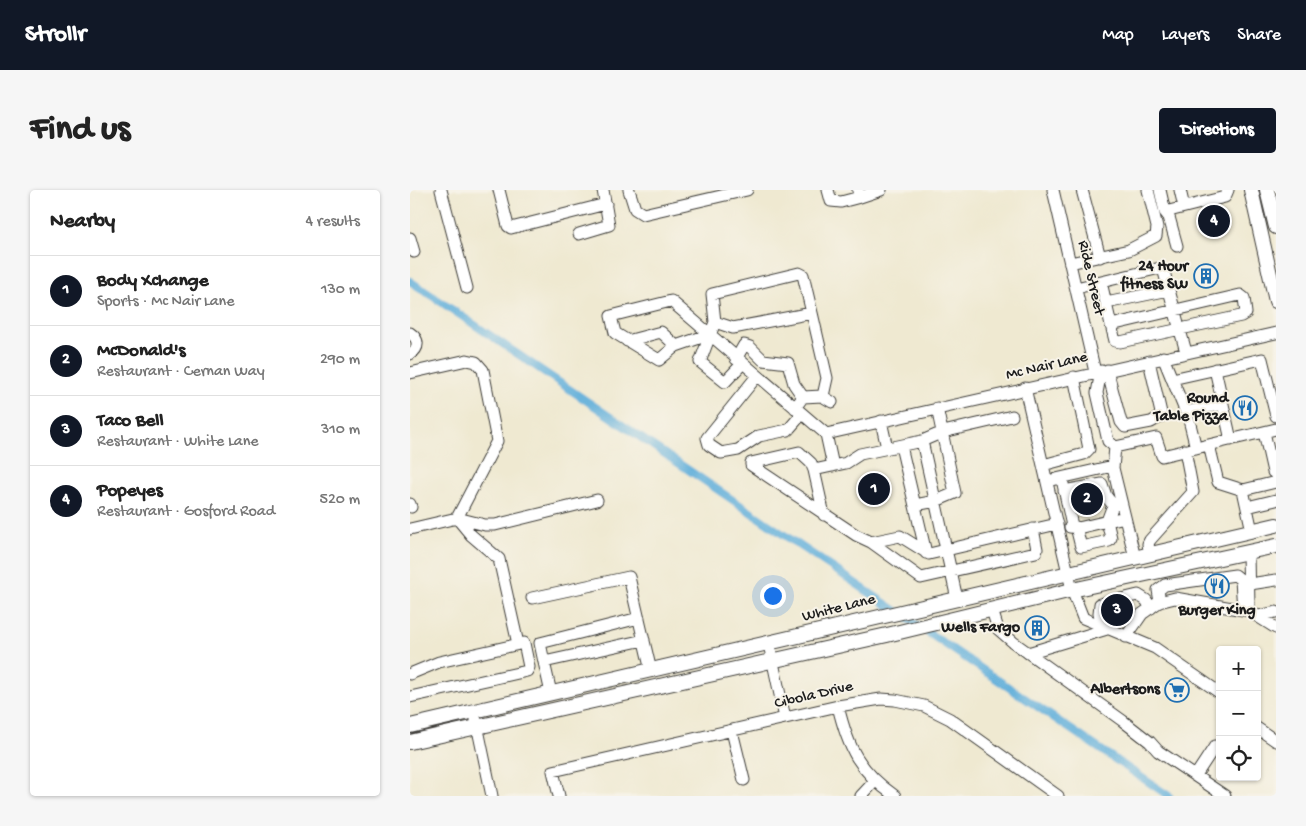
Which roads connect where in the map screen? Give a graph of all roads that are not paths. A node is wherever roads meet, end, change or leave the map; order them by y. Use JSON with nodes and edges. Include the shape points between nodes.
{"nodes":[{"id":1,"x":442,"y":190,"type":"edge"},
{"id":2,"x":499,"y":190,"type":"edge"},
{"id":3,"x":603,"y":190,"type":"edge"},
{"id":4,"x":629,"y":190,"type":"edge"},
{"id":5,"x":748,"y":190,"type":"edge"},
{"id":6,"x":828,"y":190,"type":"edge"},
{"id":7,"x":881,"y":190,"type":"edge"},
{"id":8,"x":1053,"y":190,"type":"edge"},
{"id":9,"x":1082,"y":190,"type":"edge"},
{"id":10,"x":1148,"y":190,"type":"edge"},
{"id":11,"x":1160,"y":190,"type":"edge"},
{"id":12,"x":1180,"y":190,"type":"edge"},
{"id":13,"x":1228,"y":190,"type":"edge"},
{"id":14,"x":1251,"y":190,"type":"edge"},
{"id":15,"x":1263,"y":190,"type":"edge"},
{"id":16,"x":1267,"y":190,"type":"edge"},
{"id":17,"x":859,"y":193,"type":"edge"},
{"id":18,"x":606,"y":204,"type":"junction"},
{"id":19,"x":1271,"y":206,"type":"junction"},
{"id":20,"x":1184,"y":207,"type":"junction"},
{"id":21,"x":1165,"y":212,"type":"junction"},
{"id":22,"x":1276,"y":227,"type":"edge"},
{"id":23,"x":579,"y":234,"type":"dead end"},
{"id":24,"x":410,"y":238,"type":"edge"},
{"id":25,"x":1177,"y":246,"type":"dead end"},
{"id":26,"x":414,"y":252,"type":"dead end"},
{"id":27,"x":1100,"y":257,"type":"junction"},
{"id":28,"x":1070,"y":263,"type":"junction"},
{"id":29,"x":1101,"y":282,"type":"junction"},
{"id":30,"x":467,"y":288,"type":"dead end"},
{"id":31,"x":1076,"y":288,"type":"junction"},
{"id":32,"x":1169,"y":290,"type":"junction"},
{"id":33,"x":1276,"y":301,"type":"edge"},
{"id":34,"x":1106,"y":304,"type":"junction"},
{"id":35,"x":1174,"y":310,"type":"junction"},
{"id":36,"x":812,"y":312,"type":"junction"},
{"id":37,"x":715,"y":322,"type":"junction"},
{"id":38,"x":749,"y":325,"type":"junction"},
{"id":39,"x":1111,"y":325,"type":"junction"},
{"id":40,"x":1180,"y":331,"type":"junction"},
{"id":41,"x":410,"y":333,"type":"edge"},
{"id":42,"x":1276,"y":333,"type":"edge"},
{"id":43,"x":708,"y":335,"type":"junction"},
{"id":44,"x":627,"y":341,"type":"junction"},
{"id":45,"x":1226,"y":344,"type":"junction"},
{"id":46,"x":744,"y":345,"type":"junction"},
{"id":47,"x":676,"y":346,"type":"junction"},
{"id":48,"x":1186,"y":352,"type":"junction"},
{"id":49,"x":410,"y":354,"type":"edge"},
{"id":50,"x":1163,"y":358,"type":"junction"},
{"id":51,"x":739,"y":361,"type":"junction"},
{"id":52,"x":1149,"y":361,"type":"junction"},
{"id":53,"x":1230,"y":365,"type":"junction"},
{"id":54,"x":1215,"y":369,"type":"junction"},
{"id":55,"x":1101,"y":371,"type":"junction"},
{"id":56,"x":410,"y":373,"type":"edge"},
{"id":57,"x":757,"y":376,"type":"junction"},
{"id":58,"x":1074,"y":377,"type":"junction"},
{"id":59,"x":1172,"y":379,"type":"junction"},
{"id":60,"x":1025,"y":388,"type":"junction"},
{"id":61,"x":803,"y":398,"type":"junction"},
{"id":62,"x":1223,"y":404,"type":"junction"},
{"id":63,"x":937,"y":408,"type":"junction"},
{"id":64,"x":799,"y":411,"type":"junction"},
{"id":65,"x":1186,"y":412,"type":"junction"},
{"id":66,"x":1012,"y":416,"type":"dead end"},
{"id":67,"x":1276,"y":416,"type":"edge"},
{"id":68,"x":881,"y":421,"type":"junction"},
{"id":69,"x":1273,"y":431,"type":"edge"},
{"id":70,"x":943,"y":432,"type":"junction"},
{"id":71,"x":826,"y":434,"type":"junction"},
{"id":72,"x":1231,"y":440,"type":"junction"},
{"id":73,"x":922,"y":441,"type":"junction"},
{"id":74,"x":1209,"y":445,"type":"junction"},
{"id":75,"x":901,"y":446,"type":"junction"},
{"id":76,"x":1115,"y":447,"type":"junction"},
{"id":77,"x":888,"y":448,"type":"junction"},
{"id":78,"x":1190,"y":449,"type":"junction"},
{"id":79,"x":1043,"y":465,"type":"junction"},
{"id":80,"x":833,"y":466,"type":"junction"},
{"id":81,"x":1113,"y":466,"type":"junction"},
{"id":82,"x":814,"y":470,"type":"junction"},
{"id":83,"x":1276,"y":471,"type":"edge"},
{"id":84,"x":1061,"y":477,"type":"junction"},
{"id":85,"x":1047,"y":481,"type":"junction"},
{"id":86,"x":1276,"y":482,"type":"edge"},
{"id":87,"x":1242,"y":490,"type":"junction"},
{"id":88,"x":1064,"y":491,"type":"junction"},
{"id":89,"x":598,"y":500,"type":"dead end"},
{"id":90,"x":1276,"y":500,"type":"edge"},
{"id":91,"x":936,"y":501,"type":"junction"},
{"id":92,"x":915,"y":506,"type":"junction"},
{"id":93,"x":1246,"y":507,"type":"junction"},
{"id":94,"x":824,"y":514,"type":"junction"},
{"id":95,"x":1125,"y":517,"type":"junction"},
{"id":96,"x":458,"y":518,"type":"junction"},
{"id":97,"x":1107,"y":521,"type":"junction"},
{"id":98,"x":1276,"y":525,"type":"edge"},
{"id":99,"x":1058,"y":527,"type":"junction"},
{"id":100,"x":1074,"y":527,"type":"junction"},
{"id":101,"x":410,"y":529,"type":"edge"},
{"id":102,"x":1033,"y":529,"type":"junction"},
{"id":103,"x":1252,"y":531,"type":"junction"},
{"id":104,"x":871,"y":542,"type":"junction"},
{"id":105,"x":1276,"y":546,"type":"edge"},
{"id":106,"x":945,"y":550,"type":"junction"},
{"id":107,"x":1248,"y":552,"type":"junction"},
{"id":108,"x":926,"y":553,"type":"junction"},
{"id":109,"x":1150,"y":555,"type":"junction"},
{"id":110,"x":1135,"y":558,"type":"junction"},
{"id":111,"x":951,"y":572,"type":"junction"},
{"id":112,"x":1069,"y":572,"type":"junction"},
{"id":113,"x":1276,"y":580,"type":"edge"},
{"id":114,"x":1250,"y":584,"type":"junction"},
{"id":115,"x":1072,"y":590,"type":"junction"},
{"id":116,"x":532,"y":598,"type":"dead end"},
{"id":117,"x":1155,"y":605,"type":"junction"},
{"id":118,"x":949,"y":607,"type":"junction"},
{"id":119,"x":992,"y":610,"type":"junction"},
{"id":120,"x":1250,"y":612,"type":"junction"},
{"id":121,"x":1276,"y":612,"type":"edge"},
{"id":122,"x":639,"y":618,"type":"junction"},
{"id":123,"x":1276,"y":628,"type":"edge"},
{"id":124,"x":1105,"y":629,"type":"junction"},
{"id":125,"x":1126,"y":637,"type":"junction"},
{"id":126,"x":644,"y":640,"type":"junction"},
{"id":127,"x":518,"y":644,"type":"junction"},
{"id":128,"x":769,"y":644,"type":"junction"},
{"id":129,"x":1028,"y":653,"type":"junction"},
{"id":130,"x":526,"y":655,"type":"junction"},
{"id":131,"x":543,"y":657,"type":"junction"},
{"id":132,"x":772,"y":659,"type":"junction"},
{"id":133,"x":649,"y":671,"type":"junction"},
{"id":134,"x":410,"y":674,"type":"edge"},
{"id":135,"x":1217,"y":691,"type":"edge"},
{"id":136,"x":552,"y":693,"type":"junction"},
{"id":137,"x":410,"y":697,"type":"edge"},
{"id":138,"x":596,"y":700,"type":"junction"},
{"id":139,"x":838,"y":706,"type":"junction"},
{"id":140,"x":474,"y":711,"type":"junction"},
{"id":141,"x":786,"y":718,"type":"junction"},
{"id":142,"x":410,"y":726,"type":"edge"},
{"id":143,"x":477,"y":726,"type":"junction"},
{"id":144,"x":732,"y":731,"type":"junction"},
{"id":145,"x":1261,"y":731,"type":"edge"},
{"id":146,"x":1276,"y":741,"type":"edge"},
{"id":147,"x":410,"y":742,"type":"edge"},
{"id":148,"x":1216,"y":746,"type":"dead end"},
{"id":149,"x":1196,"y":776,"type":"junction"},
{"id":150,"x":744,"y":780,"type":"dead end"},
{"id":151,"x":875,"y":781,"type":"junction"},
{"id":152,"x":492,"y":796,"type":"edge"},
{"id":153,"x":559,"y":796,"type":"edge"},
{"id":154,"x":861,"y":796,"type":"edge"},
{"id":155,"x":894,"y":796,"type":"edge"},
{"id":156,"x":1058,"y":796,"type":"edge"},
{"id":157,"x":1225,"y":796,"type":"edge"}],
"edges":[{"from":1,"to":30,"type":"street"},
{"from":2,"to":18,"type":"street","via":[[511,228]]},
{"from":3,"to":18,"type":"street"},
{"from":4,"to":5,"type":"street","via":[[635,210],[643,214]]},
{"from":6,"to":17,"type":"street","via":[[830,201],[835,203]]},
{"from":7,"to":17,"type":"street"},
{"from":8,"to":28,"type":"street","name":"Ride Street"},
{"from":9,"to":27,"type":"street"},
{"from":10,"to":27,"type":"street","via":[[1157,227],[1156,236],[1129,250]]},
{"from":11,"to":21,"type":"street"},
{"from":12,"to":20,"type":"street"},
{"from":13,"to":20,"type":"street","via":[[1225,197]]},
{"from":14,"to":33,"type":"main road"},
{"from":15,"to":19,"type":"main road"},
{"from":16,"to":19,"type":"main road"},
{"from":18,"to":23,"type":"street","via":[[609,225]]},
{"from":19,"to":22,"type":"main road"},
{"from":20,"to":21,"type":"street"},
{"from":21,"to":25,"type":"street"},
{"from":24,"to":26,"type":"street"},
{"from":27,"to":28,"type":"street"},
{"from":28,"to":31,"type":"street","name":"Ride Street"},
{"from":29,"to":31,"type":"street"},
{"from":29,"to":32,"type":"street","via":[[1160,268]]},
{"from":29,"to":34,"type":"street"},
{"from":31,"to":55,"type":"street","name":"Ride Street"},
{"from":32,"to":34,"type":"street"},
{"from":32,"to":35,"type":"street"},
{"from":34,"to":39,"type":"street"},
{"from":35,"to":39,"type":"street"},
{"from":35,"to":40,"type":"street"},
{"from":35,"to":40,"type":"street","via":[[1240,295],[1244,298],[1246,313],[1241,316]]},
{"from":36,"to":37,"type":"street","via":[[803,275],[799,273],[713,292]]},
{"from":36,"to":38,"type":"street"},
{"from":36,"to":61,"type":"street","via":[[827,378],[828,399]]},
{"from":37,"to":38,"type":"street","via":[[729,328]]},
{"from":37,"to":43,"type":"street"},
{"from":38,"to":46,"type":"street"},
{"from":39,"to":40,"type":"street","via":[[1115,341],[1120,342]]},
{"from":40,"to":48,"type":"street"},
{"from":41,"to":49,"type":"street","via":[[418,344]]},
{"from":42,"to":45,"type":"street","name":"Mc Nair Lane"},
{"from":43,"to":44,"type":"street","via":[[671,301],[611,316],[615,333]]},
{"from":43,"to":47,"type":"street"},
{"from":43,"to":51,"type":"street"},
{"from":43,"to":51,"type":"street","via":[[700,362],[725,382]]},
{"from":44,"to":47,"type":"street","via":[[661,332]]},
{"from":44,"to":47,"type":"street","via":[[659,360]]},
{"from":45,"to":48,"type":"street","name":"Mc Nair Lane"},
{"from":45,"to":53,"type":"street"},
{"from":46,"to":51,"type":"street"},
{"from":46,"to":61,"type":"street","via":[[764,360],[788,363],[794,384]]},
{"from":48,"to":50,"type":"street","name":"Mc Nair Lane"},
{"from":50,"to":52,"type":"street","name":"Mc Nair Lane"},
{"from":50,"to":59,"type":"street"},
{"from":51,"to":57,"type":"street"},
{"from":52,"to":55,"type":"street","name":"Mc Nair Lane"},
{"from":52,"to":55,"type":"street","name":"Ride Street","via":[[1161,413],[1151,422],[1125,427],[1120,422]]},
{"from":53,"to":54,"type":"street"},
{"from":53,"to":67,"type":"street","via":[[1259,358],[1263,360]]},
{"from":54,"to":59,"type":"street"},
{"from":54,"to":62,"type":"street"},
{"from":55,"to":58,"type":"street","name":"Mc Nair Lane"},
{"from":55,"to":76,"type":"street","via":[[1097,393],[1108,441]]},
{"from":56,"to":96,"type":"street","via":[[467,360],[476,362],[483,370],[498,441]]},
{"from":57,"to":64,"type":"street"},
{"from":57,"to":64,"type":"street","via":[[707,438],[709,446],[721,453],[738,450],[759,436],[791,429]]},
{"from":58,"to":60,"type":"street","name":"Mc Nair Lane"},
{"from":58,"to":79,"type":"street","via":[[1089,449],[1084,454]]},
{"from":59,"to":65,"type":"street"},
{"from":60,"to":63,"type":"street","name":"Mc Nair Lane"},
{"from":60,"to":79,"type":"street"},
{"from":61,"to":64,"type":"street"},
{"from":62,"to":65,"type":"street"},
{"from":62,"to":72,"type":"street"},
{"from":63,"to":68,"type":"street","name":"Mc Nair Lane"},
{"from":63,"to":70,"type":"street"},
{"from":64,"to":71,"type":"street"},
{"from":65,"to":78,"type":"street"},
{"from":66,"to":70,"type":"street"},
{"from":68,"to":71,"type":"street","name":"Mc Nair Lane"},
{"from":68,"to":77,"type":"street"},
{"from":69,"to":72,"type":"street"},
{"from":69,"to":83,"type":"street","via":[[1273,472]]},
{"from":70,"to":73,"type":"street"},
{"from":70,"to":91,"type":"street","via":[[955,492]]},
{"from":71,"to":80,"type":"street"},
{"from":72,"to":74,"type":"street"},
{"from":73,"to":75,"type":"street"},
{"from":73,"to":91,"type":"street"},
{"from":74,"to":78,"type":"street"},
{"from":74,"to":87,"type":"street","via":[[1218,482]]},
{"from":75,"to":77,"type":"street"},
{"from":75,"to":92,"type":"street"},
{"from":76,"to":78,"type":"street","via":[[1156,438],[1162,456]]},
{"from":76,"to":81,"type":"street"},
{"from":77,"to":80,"type":"street","via":[[860,454]]},
{"from":78,"to":109,"type":"street","via":[[1193,492],[1150,540]]},
{"from":79,"to":85,"type":"street"},
{"from":80,"to":82,"type":"street"},
{"from":81,"to":84,"type":"street"},
{"from":81,"to":95,"type":"street"},
{"from":82,"to":94,"type":"street"},
{"from":82,"to":94,"type":"street","via":[[799,452],[751,463],[752,467]]},
{"from":84,"to":85,"type":"street"},
{"from":84,"to":88,"type":"street"},
{"from":85,"to":99,"type":"street"},
{"from":86,"to":87,"type":"street"},
{"from":87,"to":93,"type":"street"},
{"from":88,"to":97,"type":"street","via":[[1102,484],[1113,505]]},
{"from":88,"to":100,"type":"street"},
{"from":89,"to":96,"type":"street","via":[[495,525]]},
{"from":90,"to":93,"type":"street"},
{"from":91,"to":92,"type":"street"},
{"from":91,"to":106,"type":"street"},
{"from":92,"to":108,"type":"street"},
{"from":93,"to":103,"type":"street"},
{"from":94,"to":104,"type":"street"},
{"from":95,"to":97,"type":"street"},
{"from":95,"to":110,"type":"street"},
{"from":96,"to":101,"type":"street"},
{"from":96,"to":127,"type":"street","via":[[499,559]]},
{"from":97,"to":100,"type":"street"},
{"from":97,"to":100,"type":"street","via":[[1111,540],[1084,547],[1080,545]]},
{"from":98,"to":103,"type":"main road","name":"White Lane"},
{"from":99,"to":100,"type":"street"},
{"from":99,"to":102,"type":"street"},
{"from":99,"to":112,"type":"street"},
{"from":102,"to":106,"type":"street"},
{"from":102,"to":111,"type":"street","via":[[1036,552]]},
{"from":103,"to":109,"type":"main road","name":"White Lane"},
{"from":104,"to":108,"type":"street","via":[[900,536]]},
{"from":104,"to":111,"type":"street","via":[[921,578]]},
{"from":105,"to":107,"type":"main road","name":"White Lane"},
{"from":106,"to":108,"type":"street"},
{"from":106,"to":111,"type":"street"},
{"from":107,"to":114,"type":"street"},
{"from":107,"to":115,"type":"main road","name":"White Lane"},
{"from":109,"to":110,"type":"main road","name":"White Lane"},
{"from":110,"to":112,"type":"main road","name":"White Lane"},
{"from":111,"to":118,"type":"street"},
{"from":112,"to":115,"type":"street"},
{"from":112,"to":118,"type":"main road","name":"White Lane"},
{"from":113,"to":114,"type":"street"},
{"from":114,"to":120,"type":"street"},
{"from":115,"to":119,"type":"main road","name":"White Lane"},
{"from":115,"to":124,"type":"street","via":[[1083,618]]},
{"from":116,"to":122,"type":"street","via":[[626,576],[631,580]]},
{"from":117,"to":120,"type":"street","via":[[1175,598]]},
{"from":117,"to":120,"type":"street","via":[[1158,590],[1165,585],[1236,575],[1241,580]]},
{"from":117,"to":124,"type":"street","via":[[1138,595],[1100,604],[1099,613]]},
{"from":117,"to":125,"type":"street","via":[[1142,614]]},
{"from":118,"to":119,"type":"main road","name":"White Lane"},
{"from":118,"to":128,"type":"main road","name":"White Lane","via":[[882,616]]},
{"from":118,"to":132,"type":"main road","name":"White Lane","via":[[887,635]]},
{"from":119,"to":129,"type":"street","via":[[998,629]]},
{"from":120,"to":121,"type":"street"},
{"from":120,"to":123,"type":"street"},
{"from":122,"to":126,"type":"street"},
{"from":122,"to":131,"type":"street","via":[[540,642]]},
{"from":124,"to":125,"type":"street"},
{"from":124,"to":129,"type":"street"},
{"from":125,"to":135,"type":"street","via":[[1155,648]]},
{"from":126,"to":131,"type":"street"},
{"from":126,"to":133,"type":"street"},
{"from":127,"to":130,"type":"street","via":[[524,643]]},
{"from":127,"to":134,"type":"street","via":[[439,662]]},
{"from":128,"to":132,"type":"street"},
{"from":128,"to":133,"type":"main road","name":"White Lane"},
{"from":129,"to":149,"type":"street"},
{"from":130,"to":131,"type":"street"},
{"from":130,"to":137,"type":"street","via":[[527,671]]},
{"from":131,"to":136,"type":"street"},
{"from":132,"to":138,"type":"main road","name":"White Lane"},
{"from":132,"to":141,"type":"street"},
{"from":133,"to":136,"type":"main road","name":"White Lane"},
{"from":133,"to":138,"type":"main road","via":[[644,678]]},
{"from":136,"to":140,"type":"main road","name":"White Lane"},
{"from":138,"to":143,"type":"main road","name":"White Lane"},
{"from":139,"to":141,"type":"street","name":"Cibola Drive"},
{"from":139,"to":151,"type":"street","via":[[849,745]]},
{"from":139,"to":156,"type":"street","name":"Cibola Drive","via":[[881,699],[924,706],[950,719]]},
{"from":140,"to":142,"type":"main road","name":"White Lane"},
{"from":140,"to":143,"type":"street"},
{"from":141,"to":144,"type":"street","name":"Cibola Drive"},
{"from":143,"to":147,"type":"main road","name":"White Lane"},
{"from":143,"to":152,"type":"street"},
{"from":144,"to":150,"type":"street"},
{"from":144,"to":153,"type":"street","name":"Cibola Drive","via":[[553,771]]},
{"from":145,"to":146,"type":"street"},
{"from":148,"to":149,"type":"street"},
{"from":149,"to":157,"type":"street"},
{"from":151,"to":154,"type":"street"},
{"from":151,"to":155,"type":"street"}]}
